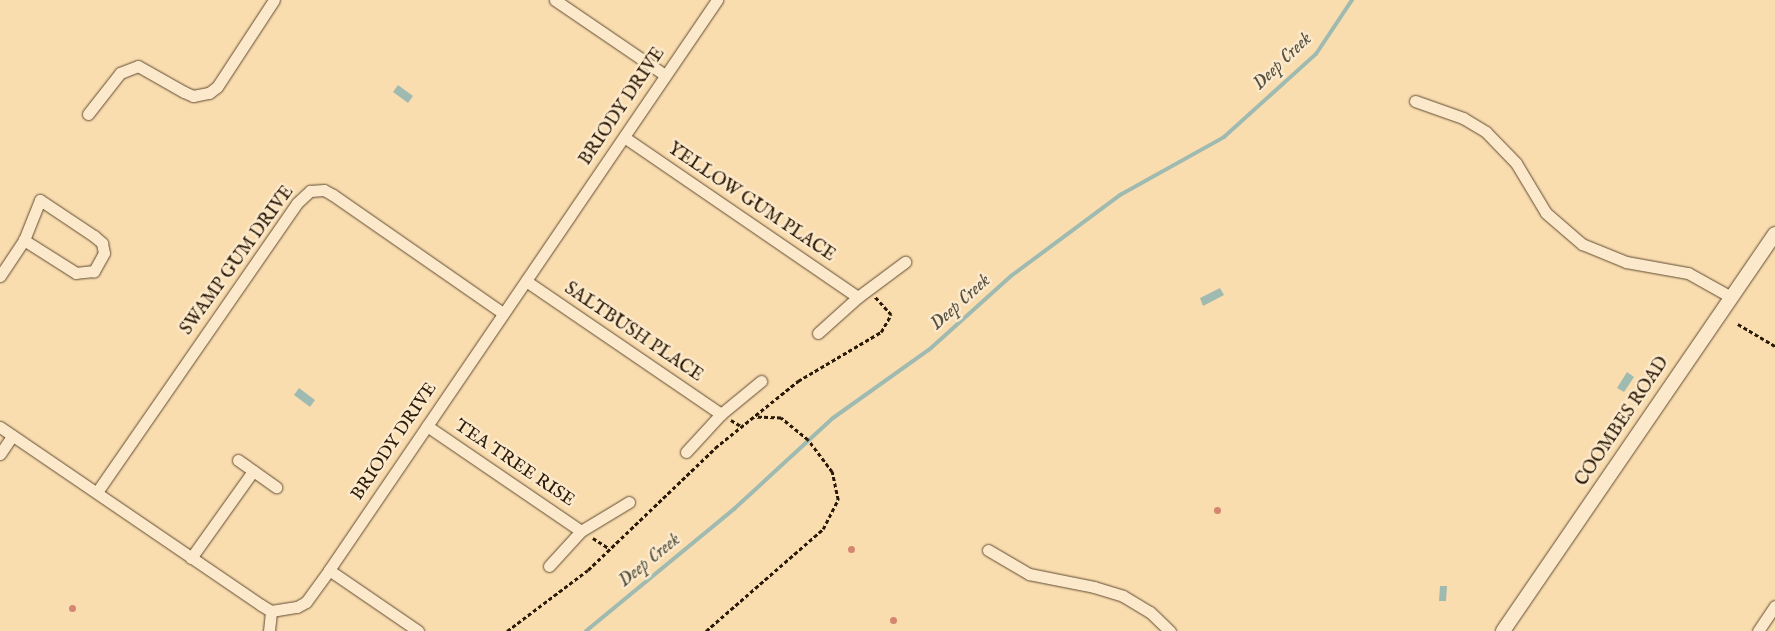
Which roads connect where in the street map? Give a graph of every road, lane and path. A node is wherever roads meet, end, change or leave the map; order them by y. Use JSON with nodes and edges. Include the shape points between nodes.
{"nodes":[{"id":1,"x":274,"y":0,"type":"edge"},
{"id":2,"x":555,"y":0,"type":"edge"},
{"id":3,"x":717,"y":0,"type":"edge"},
{"id":4,"x":665,"y":75,"type":"junction"},
{"id":5,"x":1415,"y":101,"type":"dead end"},
{"id":6,"x":88,"y":114,"type":"dead end"},
{"id":7,"x":624,"y":138,"type":"junction"},
{"id":8,"x":1775,"y":234,"type":"edge"},
{"id":9,"x":24,"y":240,"type":"junction"},
{"id":10,"x":905,"y":262,"type":"dead end"},
{"id":11,"x":0,"y":276,"type":"edge"},
{"id":12,"x":526,"y":281,"type":"junction"},
{"id":13,"x":868,"y":289,"type":"junction"},
{"id":14,"x":858,"y":297,"type":"junction"},
{"id":15,"x":1731,"y":298,"type":"junction"},
{"id":16,"x":503,"y":313,"type":"junction"},
{"id":17,"x":1738,"y":324,"type":"dead end"},
{"id":18,"x":818,"y":333,"type":"dead end"},
{"id":19,"x":1775,"y":346,"type":"edge"},
{"id":20,"x":761,"y":381,"type":"dead end"},
{"id":21,"x":721,"y":414,"type":"junction"},
{"id":22,"x":753,"y":417,"type":"junction"},
{"id":23,"x":427,"y":426,"type":"junction"},
{"id":24,"x":0,"y":427,"type":"edge"},
{"id":25,"x":12,"y":436,"type":"junction"},
{"id":26,"x":686,"y":452,"type":"dead end"},
{"id":27,"x":0,"y":454,"type":"edge"},
{"id":28,"x":238,"y":460,"type":"dead end"},
{"id":29,"x":254,"y":471,"type":"junction"},
{"id":30,"x":276,"y":487,"type":"dead end"},
{"id":31,"x":97,"y":492,"type":"junction"},
{"id":32,"x":629,"y":502,"type":"dead end"},
{"id":33,"x":581,"y":531,"type":"junction"},
{"id":34,"x":610,"y":549,"type":"junction"},
{"id":35,"x":988,"y":550,"type":"dead end"},
{"id":36,"x":191,"y":558,"type":"junction"},
{"id":37,"x":549,"y":566,"type":"dead end"},
{"id":38,"x":329,"y":570,"type":"junction"},
{"id":39,"x":1775,"y":606,"type":"edge"},
{"id":40,"x":271,"y":611,"type":"junction"},
{"id":41,"x":269,"y":631,"type":"edge"},
{"id":42,"x":418,"y":631,"type":"edge"},
{"id":43,"x":507,"y":631,"type":"edge"},
{"id":44,"x":706,"y":631,"type":"edge"},
{"id":45,"x":1170,"y":631,"type":"edge"},
{"id":46,"x":1503,"y":631,"type":"edge"},
{"id":47,"x":1758,"y":631,"type":"edge"}],
"edges":[{"from":1,"to":6,"type":"street","via":[[209,93],[193,96],[138,66],[120,73]]},
{"from":2,"to":4,"type":"street"},
{"from":3,"to":4,"type":"street","name":"BRIODY DRIVE"},
{"from":4,"to":7,"type":"street","name":"BRIODY DRIVE"},
{"from":5,"to":15,"type":"street","via":[[1463,118],[1486,132],[1511,157],[1546,213],[1582,244],[1626,262],[1688,273]]},
{"from":7,"to":12,"type":"street","name":"BRIODY DRIVE"},
{"from":7,"to":14,"type":"street","name":"YELLOW GUM PLACE"},
{"from":8,"to":15,"type":"street","name":"COOMBES ROAD"},
{"from":9,"to":9,"type":"street","via":[[40,200],[102,243],[101,264],[94,271],[76,273]]},
{"from":9,"to":11,"type":"street"},
{"from":10,"to":13,"type":"street"},
{"from":12,"to":16,"type":"street","name":"BRIODY DRIVE"},
{"from":12,"to":21,"type":"street","name":"SALTBUSH PLACE"},
{"from":13,"to":14,"type":"street"},
{"from":13,"to":22,"type":"path","via":[[891,315],[880,332],[798,381]]},
{"from":14,"to":18,"type":"street"},
{"from":15,"to":46,"type":"street","name":"COOMBES ROAD"},
{"from":16,"to":23,"type":"street","name":"BRIODY DRIVE"},
{"from":16,"to":31,"type":"street","name":"SWAMP GUM DRIVE","via":[[334,195],[324,190],[310,191],[297,203]]},
{"from":17,"to":19,"type":"path"},
{"from":20,"to":21,"type":"street"},
{"from":21,"to":26,"type":"street"},
{"from":22,"to":34,"type":"path","via":[[715,448]]},
{"from":22,"to":44,"type":"path","via":[[781,418],[808,440],[832,472],[838,500],[823,529]]},
{"from":23,"to":33,"type":"street","name":"TEA TREE RISE"},
{"from":23,"to":38,"type":"street","name":"BRIODY DRIVE"},
{"from":24,"to":25,"type":"street"},
{"from":25,"to":27,"type":"street"},
{"from":25,"to":31,"type":"street"},
{"from":28,"to":29,"type":"street"},
{"from":29,"to":30,"type":"street"},
{"from":29,"to":36,"type":"street"},
{"from":31,"to":36,"type":"street"},
{"from":32,"to":33,"type":"street","name":"TEA TREE RISE"},
{"from":33,"to":34,"type":"path"},
{"from":33,"to":37,"type":"street","name":"TEA TREE RISE"},
{"from":34,"to":43,"type":"path","via":[[588,570]]},
{"from":35,"to":45,"type":"street","via":[[1029,574],[1122,596],[1150,612]]},
{"from":36,"to":40,"type":"street"},
{"from":38,"to":40,"type":"street","name":"BRIODY DRIVE","via":[[306,602],[284,611]]},
{"from":38,"to":42,"type":"street"},
{"from":39,"to":47,"type":"street"},
{"from":40,"to":41,"type":"street"}]}
